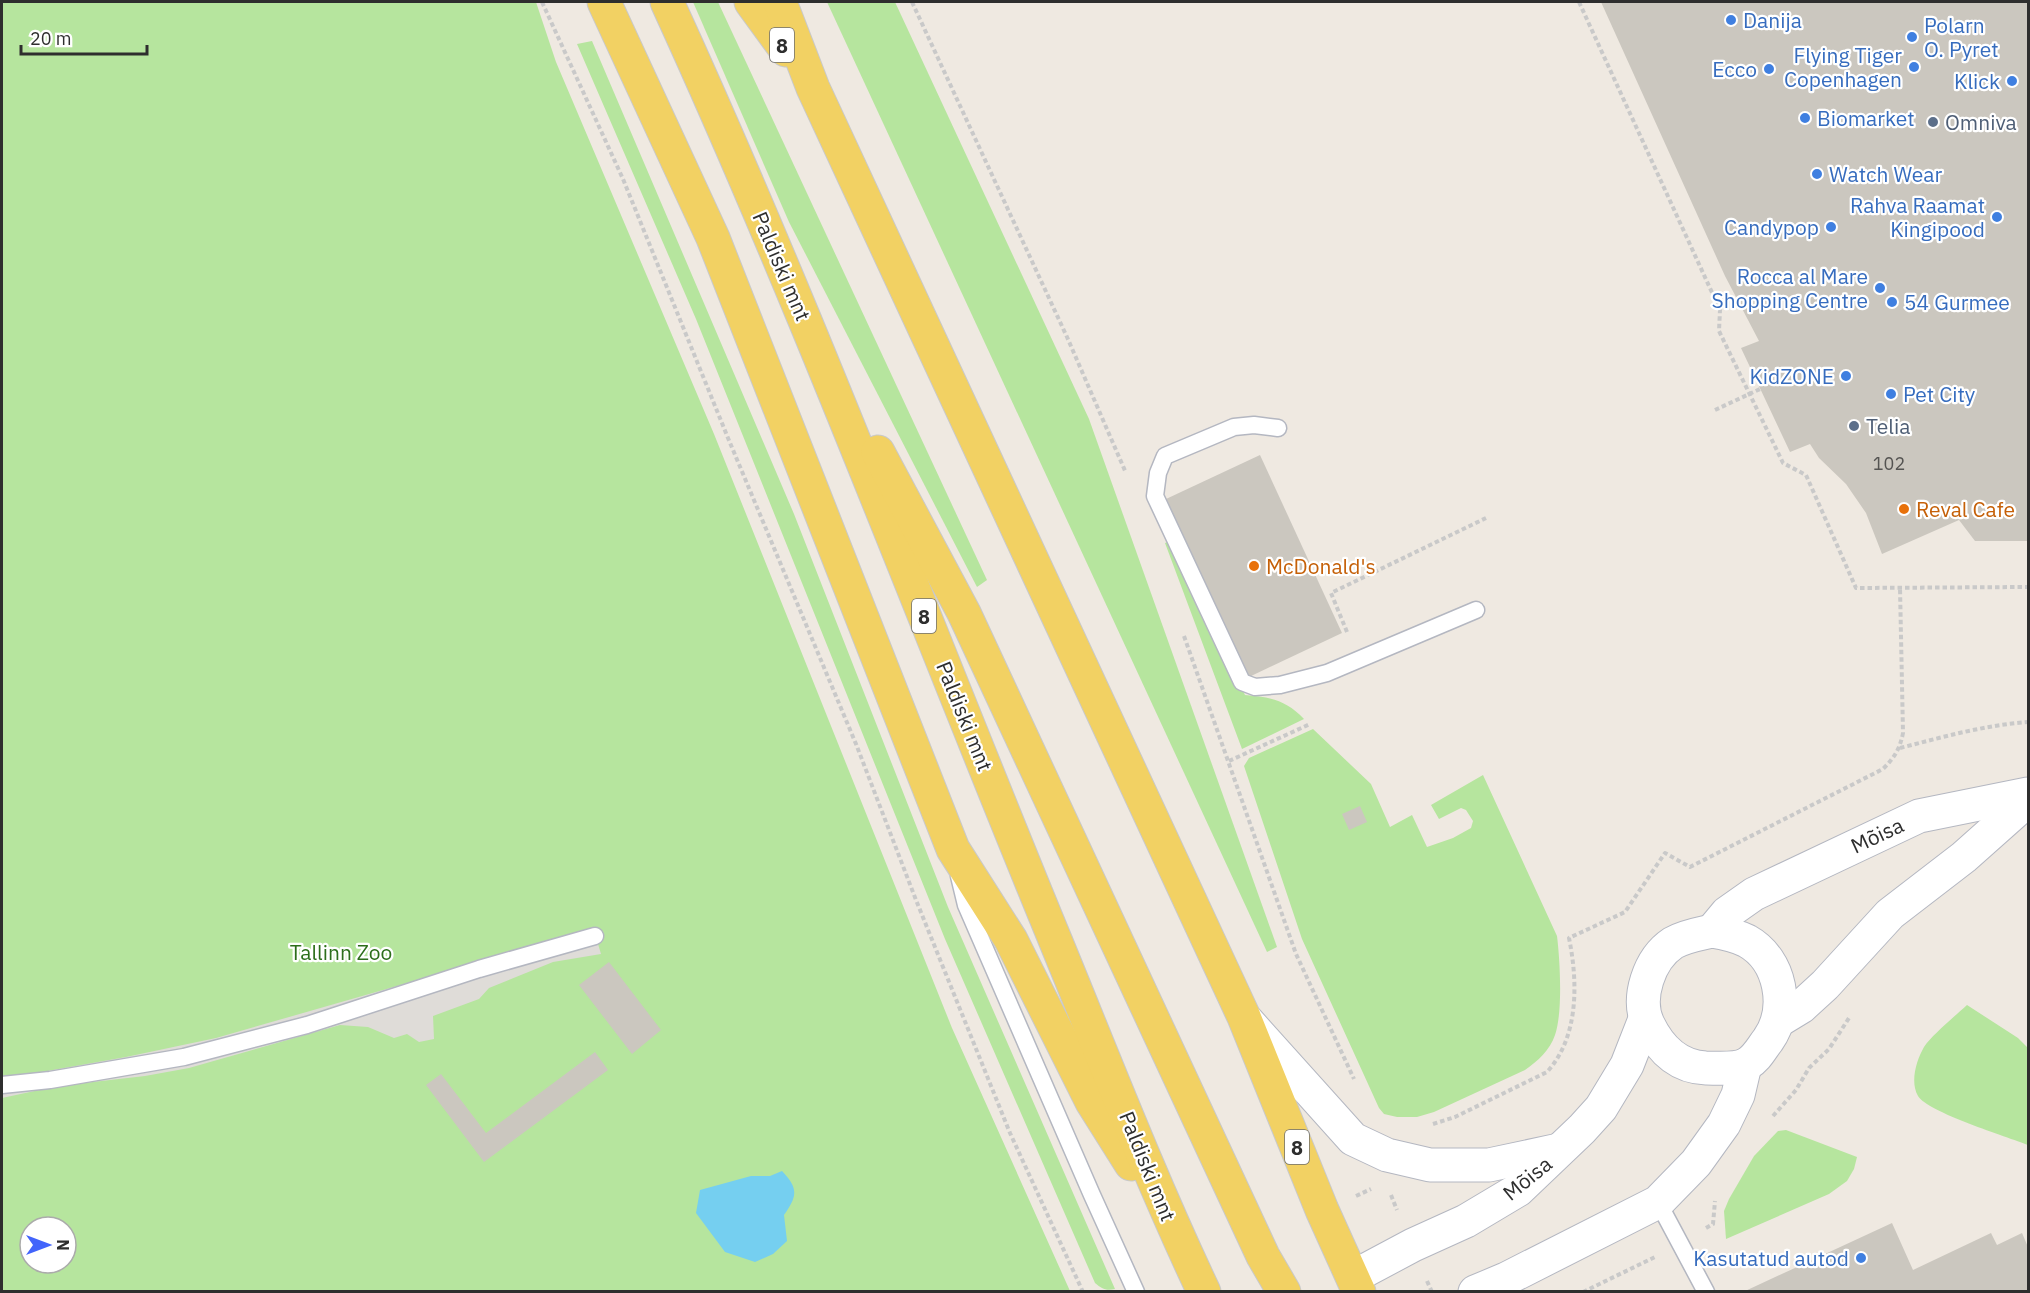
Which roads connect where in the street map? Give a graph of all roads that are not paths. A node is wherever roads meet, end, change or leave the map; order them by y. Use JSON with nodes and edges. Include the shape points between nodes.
{"nodes":[{"id":1,"x":604,"y":2,"type":"edge"},
{"id":2,"x":668,"y":2,"type":"edge"},
{"id":3,"x":751,"y":2,"type":"edge"},
{"id":4,"x":780,"y":2,"type":"edge"},
{"id":5,"x":813,"y":88,"type":"junction"},
{"id":6,"x":798,"y":302,"type":"junction"},
{"id":7,"x":1278,"y":428,"type":"dead end"},
{"id":8,"x":1476,"y":610,"type":"dead end"},
{"id":9,"x":2028,"y":794,"type":"edge"},
{"id":10,"x":2028,"y":800,"type":"edge"},
{"id":11,"x":953,"y":849,"type":"junction"},
{"id":12,"x":1712,"y":931,"type":"junction"},
{"id":13,"x":596,"y":936,"type":"dead end"},
{"id":14,"x":1244,"y":1017,"type":"junction"},
{"id":15,"x":1646,"y":1019,"type":"junction"},
{"id":16,"x":1778,"y":1021,"type":"junction"},
{"id":17,"x":1745,"y":1065,"type":"junction"},
{"id":18,"x":2,"y":1085,"type":"edge"},
{"id":19,"x":1561,"y":1150,"type":"junction"},
{"id":20,"x":1658,"y":1202,"type":"junction"},
{"id":21,"x":1176,"y":1232,"type":"junction"},
{"id":22,"x":1503,"y":1285,"type":"edge"},
{"id":23,"x":1349,"y":1287,"type":"edge"},
{"id":24,"x":1136,"y":1292,"type":"edge"},
{"id":25,"x":1204,"y":1292,"type":"edge"},
{"id":26,"x":1284,"y":1292,"type":"edge"},
{"id":27,"x":1474,"y":1292,"type":"edge"},
{"id":28,"x":1706,"y":1292,"type":"edge"}],
"edges":[{"from":1,"to":11,"type":"main road","name":"Paldiski mnt","number":"8","via":[[713,238]]},
{"from":2,"to":6,"type":"main road","name":"Paldiski mnt","number":"8"},
{"from":3,"to":5,"type":"main road","number":"8"},
{"from":4,"to":5,"type":"main road","number":"8"},
{"from":5,"to":14,"type":"main road","number":"8"},
{"from":6,"to":21,"type":"main road","name":"Paldiski mnt","number":"8"},
{"from":6,"to":26,"type":"main road","via":[[964,613],[1263,1256]]},
{"from":7,"to":8,"type":"lane","via":[[1254,424],[1234,427],[1164,456],[1158,473],[1155,496],[1242,682],[1255,687],[1280,685],[1327,673]]},
{"from":9,"to":12,"type":"street","name":"Mõisa","via":[[1920,816],[1754,894],[1727,913]]},
{"from":10,"to":16,"type":"street","via":[[1964,857],[1890,914],[1825,985]]},
{"from":11,"to":21,"type":"main road","name":"Paldiski mnt","number":"8","via":[[1011,940],[1092,1102]]},
{"from":11,"to":24,"type":"lane","name":"Paldiski mnt","via":[[966,905]]},
{"from":12,"to":15,"type":"street","via":[[1673,944],[1657,958],[1643,998]]},
{"from":12,"to":16,"type":"street","via":[[1731,934],[1763,954],[1780,988]]},
{"from":13,"to":18,"type":"lane","via":[[479,969],[308,1025],[184,1058]]},
{"from":14,"to":19,"type":"street","via":[[1353,1139],[1387,1155],[1430,1165],[1489,1165]]},
{"from":14,"to":23,"type":"main road","number":"8","via":[[1323,1210]]},
{"from":15,"to":17,"type":"street","via":[[1656,1041],[1674,1058],[1697,1068]]},
{"from":15,"to":19,"type":"street","name":"Mõisa","via":[[1627,1065],[1601,1108]]},
{"from":16,"to":17,"type":"street","via":[[1758,1055]]},
{"from":17,"to":20,"type":"street","via":[[1738,1095],[1724,1124],[1696,1163]]},
{"from":19,"to":23,"type":"street","name":"Mõisa","via":[[1518,1190],[1467,1221],[1413,1245]]},
{"from":20,"to":22,"type":"street"},
{"from":20,"to":28,"type":"lane"},
{"from":21,"to":25,"type":"main road","name":"Paldiski mnt","number":"8"},
{"from":22,"to":27,"type":"street"}]}
